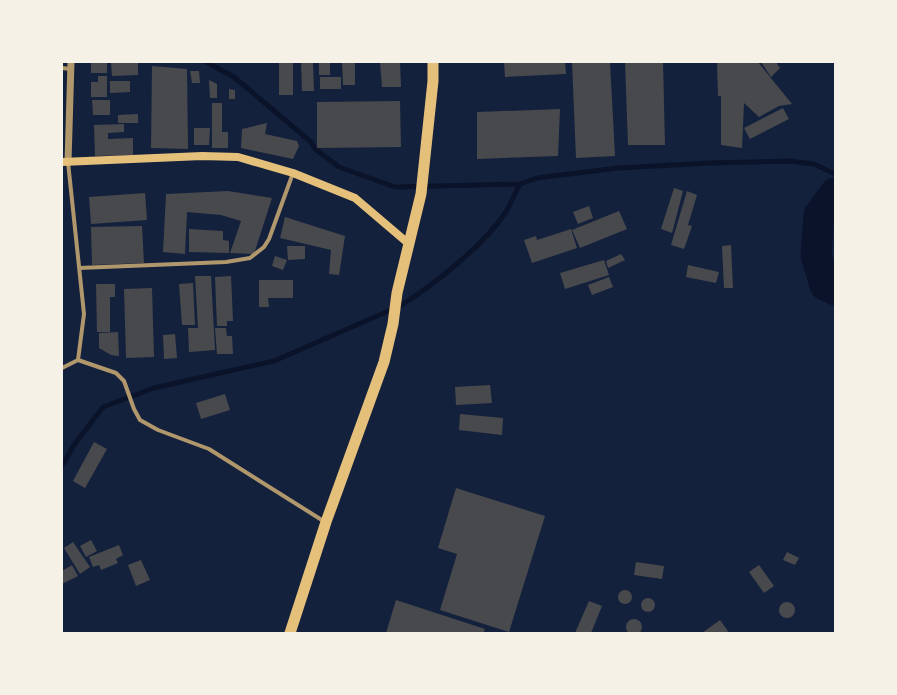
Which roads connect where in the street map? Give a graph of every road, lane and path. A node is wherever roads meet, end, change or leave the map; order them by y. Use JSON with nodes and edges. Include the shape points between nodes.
{"nodes":[{"id":1,"x":433,"y":62,"type":"edge"},
{"id":2,"x":70,"y":65,"type":"edge"},
{"id":3,"x":62,"y":68,"type":"edge"},
{"id":4,"x":65,"y":162,"type":"edge"},
{"id":5,"x":293,"y":173,"type":"junction"},
{"id":6,"x":409,"y":244,"type":"junction"},
{"id":7,"x":79,"y":268,"type":"junction"},
{"id":8,"x":78,"y":360,"type":"junction"},
{"id":9,"x":62,"y":368,"type":"edge"},
{"id":10,"x":326,"y":522,"type":"junction"},
{"id":11,"x":290,"y":633,"type":"edge"}],
"edges":[{"from":1,"to":6,"type":"highway","via":[[421,194]]},
{"from":2,"to":3,"type":"street"},
{"from":2,"to":4,"type":"street"},
{"from":4,"to":5,"type":"main road","via":[[202,156],[238,157]]},
{"from":4,"to":7,"type":"street"},
{"from":5,"to":6,"type":"main road","via":[[355,198]]},
{"from":5,"to":7,"type":"street","via":[[269,239],[264,247],[250,258],[226,262]]},
{"from":6,"to":10,"type":"highway","via":[[384,362]]},
{"from":7,"to":8,"type":"street","via":[[84,314]]},
{"from":8,"to":9,"type":"street"},
{"from":8,"to":10,"type":"street","via":[[116,373],[124,381],[140,420],[158,430],[209,449]]},
{"from":10,"to":11,"type":"highway"}]}
